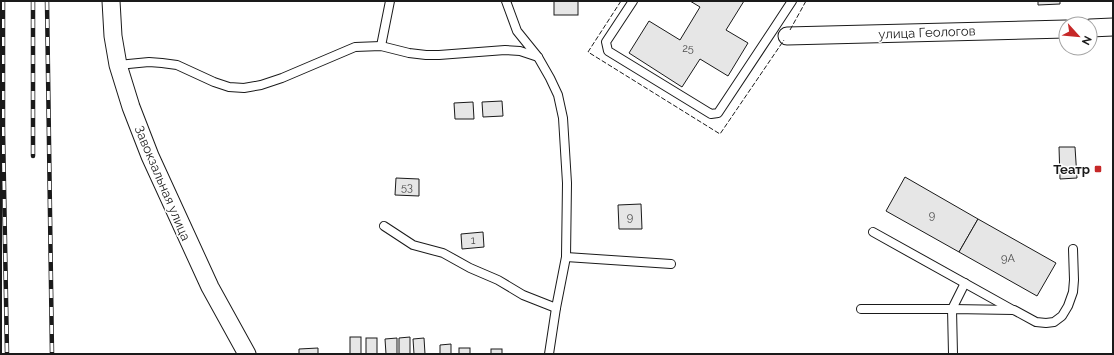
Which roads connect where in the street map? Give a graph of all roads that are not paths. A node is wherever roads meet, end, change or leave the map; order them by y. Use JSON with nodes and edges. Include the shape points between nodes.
{"nodes":[{"id":1,"x":111,"y":1,"type":"edge"},
{"id":2,"x":390,"y":1,"type":"edge"},
{"id":3,"x":506,"y":1,"type":"edge"},
{"id":4,"x":633,"y":1,"type":"edge"},
{"id":5,"x":792,"y":1,"type":"edge"},
{"id":6,"x":1113,"y":27,"type":"edge"},
{"id":7,"x":1058,"y":28,"type":"edge"},
{"id":8,"x":1098,"y":28,"type":"edge"},
{"id":9,"x":780,"y":33,"type":"junction"},
{"id":10,"x":381,"y":46,"type":"junction"},
{"id":11,"x":538,"y":57,"type":"junction"},
{"id":12,"x":118,"y":65,"type":"junction"},
{"id":13,"x":384,"y":226,"type":"dead end"},
{"id":14,"x":873,"y":232,"type":"dead end"},
{"id":15,"x":1074,"y":249,"type":"dead end"},
{"id":16,"x":566,"y":257,"type":"junction"},
{"id":17,"x":672,"y":264,"type":"dead end"},
{"id":18,"x":965,"y":283,"type":"junction"},
{"id":19,"x":556,"y":308,"type":"junction"},
{"id":20,"x":861,"y":309,"type":"dead end"},
{"id":21,"x":952,"y":309,"type":"junction"},
{"id":22,"x":1014,"y":310,"type":"junction"},
{"id":23,"x":247,"y":354,"type":"edge"},
{"id":24,"x":549,"y":354,"type":"edge"},
{"id":25,"x":953,"y":354,"type":"edge"}],
"edges":[{"from":1,"to":12,"type":"street","name":"Завокзальная улица"},
{"from":2,"to":10,"type":"lane"},
{"from":3,"to":11,"type":"lane","via":[[517,31]]},
{"from":4,"to":9,"type":"lane","via":[[606,42],[608,51],[711,114],[718,113]]},
{"from":5,"to":9,"type":"lane"},
{"from":6,"to":8,"type":"street"},
{"from":7,"to":9,"type":"street","name":"улица Геологов"},
{"from":10,"to":11,"type":"lane","via":[[426,55],[505,50]]},
{"from":10,"to":12,"type":"lane","via":[[355,47],[282,78],[244,88],[214,82],[177,65],[149,62]]},
{"from":11,"to":16,"type":"lane","via":[[558,95],[563,118],[567,183]]},
{"from":12,"to":23,"type":"street","name":"Завокзальная улица","via":[[131,107],[175,213],[210,287]]},
{"from":13,"to":19,"type":"lane","via":[[413,245],[443,253],[522,295]]},
{"from":14,"to":18,"type":"lane"},
{"from":15,"to":22,"type":"lane","via":[[1073,292],[1062,316],[1046,324],[1036,322]]},
{"from":16,"to":17,"type":"lane"},
{"from":16,"to":19,"type":"lane"},
{"from":18,"to":21,"type":"lane"},
{"from":18,"to":22,"type":"lane"},
{"from":19,"to":24,"type":"lane"},
{"from":20,"to":21,"type":"lane"},
{"from":21,"to":22,"type":"lane"},
{"from":21,"to":25,"type":"lane"}]}
